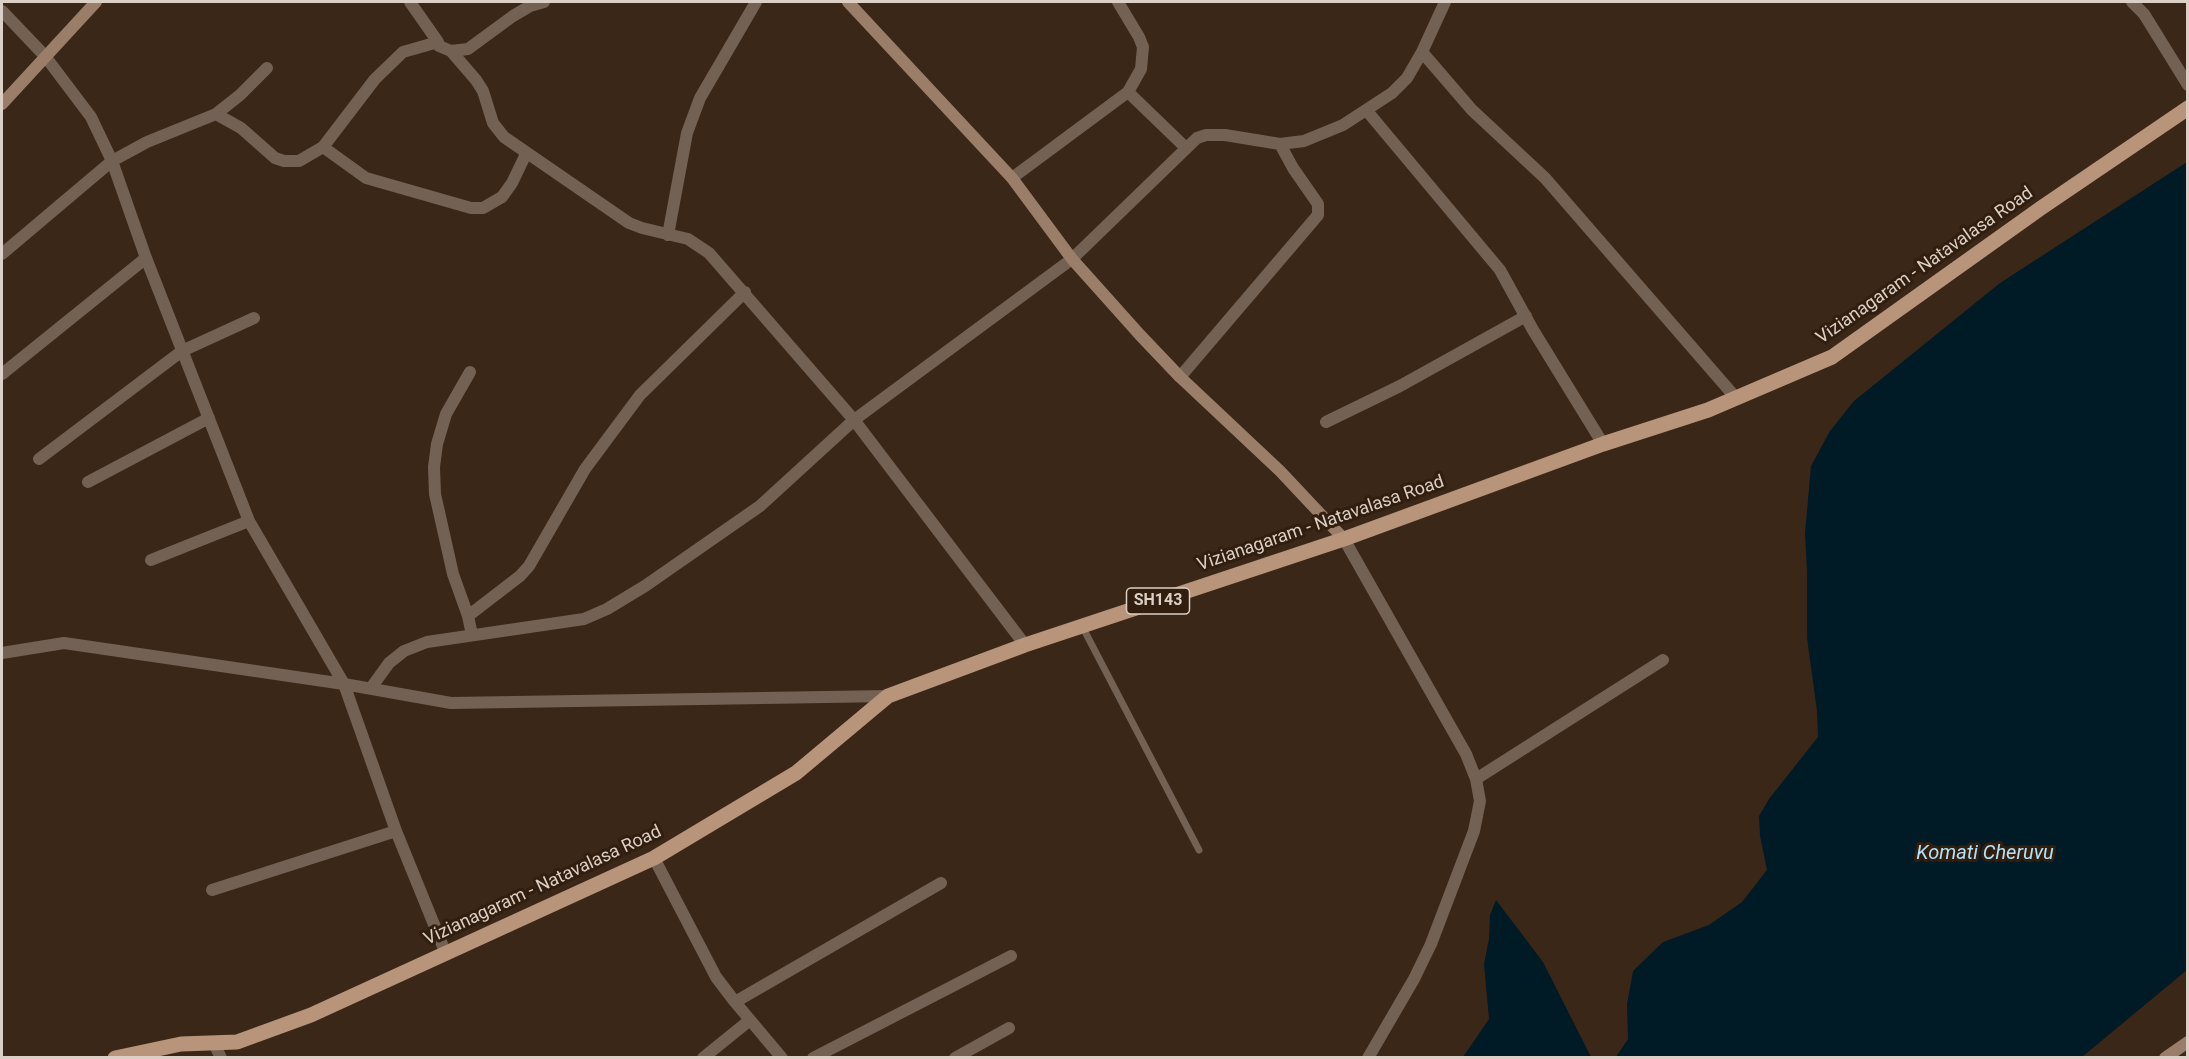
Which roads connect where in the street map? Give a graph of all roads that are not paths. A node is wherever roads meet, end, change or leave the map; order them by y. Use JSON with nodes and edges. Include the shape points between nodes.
{"nodes":[{"id":1,"x":96,"y":2,"type":"edge"},
{"id":2,"x":410,"y":2,"type":"edge"},
{"id":3,"x":544,"y":2,"type":"edge"},
{"id":4,"x":756,"y":2,"type":"edge"},
{"id":5,"x":849,"y":2,"type":"edge"},
{"id":6,"x":1118,"y":2,"type":"edge"},
{"id":7,"x":1445,"y":2,"type":"edge"},
{"id":8,"x":2132,"y":2,"type":"edge"},
{"id":9,"x":2,"y":11,"type":"edge"},
{"id":10,"x":438,"y":42,"type":"junction"},
{"id":11,"x":451,"y":51,"type":"junction"},
{"id":12,"x":1422,"y":52,"type":"junction"},
{"id":13,"x":45,"y":56,"type":"junction"},
{"id":14,"x":267,"y":68,"type":"dead end"},
{"id":15,"x":2187,"y":85,"type":"edge"},
{"id":16,"x":1128,"y":92,"type":"junction"},
{"id":17,"x":2,"y":104,"type":"edge"},
{"id":18,"x":2187,"y":108,"type":"edge"},
{"id":19,"x":1367,"y":111,"type":"junction"},
{"id":20,"x":216,"y":114,"type":"junction"},
{"id":21,"x":1280,"y":144,"type":"junction"},
{"id":22,"x":323,"y":147,"type":"junction"},
{"id":23,"x":1185,"y":147,"type":"junction"},
{"id":24,"x":526,"y":154,"type":"junction"},
{"id":25,"x":112,"y":161,"type":"junction"},
{"id":26,"x":1012,"y":178,"type":"junction"},
{"id":27,"x":668,"y":235,"type":"junction"},
{"id":28,"x":2,"y":254,"type":"edge"},
{"id":29,"x":146,"y":258,"type":"junction"},
{"id":30,"x":1072,"y":259,"type":"junction"},
{"id":31,"x":745,"y":292,"type":"junction"},
{"id":32,"x":1526,"y":316,"type":"junction"},
{"id":33,"x":254,"y":318,"type":"dead end"},
{"id":34,"x":182,"y":351,"type":"junction"},
{"id":35,"x":470,"y":372,"type":"dead end"},
{"id":36,"x":2,"y":374,"type":"edge"},
{"id":37,"x":1180,"y":377,"type":"junction"},
{"id":38,"x":1736,"y":398,"type":"junction"},
{"id":39,"x":209,"y":418,"type":"junction"},
{"id":40,"x":854,"y":420,"type":"junction"},
{"id":41,"x":1326,"y":422,"type":"dead end"},
{"id":42,"x":1603,"y":444,"type":"junction"},
{"id":43,"x":39,"y":459,"type":"dead end"},
{"id":44,"x":88,"y":482,"type":"dead end"},
{"id":45,"x":249,"y":521,"type":"junction"},
{"id":46,"x":1344,"y":539,"type":"junction"},
{"id":47,"x":151,"y":560,"type":"dead end"},
{"id":48,"x":468,"y":616,"type":"junction"},
{"id":49,"x":1082,"y":626,"type":"junction"},
{"id":50,"x":472,"y":635,"type":"junction"},
{"id":51,"x":1025,"y":645,"type":"junction"},
{"id":52,"x":2,"y":653,"type":"edge"},
{"id":53,"x":1663,"y":660,"type":"dead end"},
{"id":54,"x":344,"y":684,"type":"junction"},
{"id":55,"x":371,"y":688,"type":"junction"},
{"id":56,"x":888,"y":696,"type":"junction"},
{"id":57,"x":1476,"y":779,"type":"junction"},
{"id":58,"x":396,"y":831,"type":"junction"},
{"id":59,"x":1199,"y":850,"type":"dead end"},
{"id":60,"x":654,"y":858,"type":"junction"},
{"id":61,"x":940,"y":883,"type":"dead end"},
{"id":62,"x":212,"y":890,"type":"dead end"},
{"id":63,"x":446,"y":954,"type":"junction"},
{"id":64,"x":1011,"y":956,"type":"dead end"},
{"id":65,"x":735,"y":1002,"type":"junction"},
{"id":66,"x":750,"y":1020,"type":"junction"},
{"id":67,"x":1009,"y":1028,"type":"dead end"},
{"id":68,"x":2187,"y":1042,"type":"edge"},
{"id":69,"x":218,"y":1050,"type":"edge"},
{"id":70,"x":115,"y":1058,"type":"edge"},
{"id":71,"x":703,"y":1058,"type":"edge"},
{"id":72,"x":782,"y":1058,"type":"edge"},
{"id":73,"x":813,"y":1058,"type":"edge"},
{"id":74,"x":955,"y":1058,"type":"edge"},
{"id":75,"x":1368,"y":1058,"type":"edge"},
{"id":76,"x":2165,"y":1058,"type":"edge"}],
"edges":[{"from":1,"to":13,"type":"street"},
{"from":2,"to":10,"type":"street"},
{"from":3,"to":11,"type":"street","via":[[513,16],[477,44],[459,52]]},
{"from":4,"to":27,"type":"street","via":[[697,107],[687,133]]},
{"from":5,"to":26,"type":"street"},
{"from":6,"to":16,"type":"street","via":[[1144,54],[1141,69]]},
{"from":7,"to":12,"type":"street"},
{"from":8,"to":15,"type":"street","via":[[2144,14]]},
{"from":9,"to":13,"type":"street"},
{"from":10,"to":11,"type":"street"},
{"from":10,"to":22,"type":"street","via":[[403,52],[390,63]]},
{"from":11,"to":24,"type":"street","via":[[476,80],[497,130]]},
{"from":12,"to":19,"type":"street","via":[[1407,78]]},
{"from":12,"to":38,"type":"street","via":[[1473,110],[1545,178]]},
{"from":13,"to":17,"type":"street"},
{"from":13,"to":25,"type":"street","via":[[91,117]]},
{"from":14,"to":20,"type":"street"},
{"from":16,"to":23,"type":"street"},
{"from":16,"to":26,"type":"street"},
{"from":18,"to":38,"type":"main road","name":"Vizianagaram - Natavalasa Road","number":"SH143","via":[[1832,357]]},
{"from":19,"to":21,"type":"street","via":[[1304,141]]},
{"from":19,"to":32,"type":"street","via":[[1500,270]]},
{"from":20,"to":22,"type":"street","via":[[284,161],[299,161]]},
{"from":20,"to":25,"type":"street"},
{"from":21,"to":23,"type":"street","via":[[1206,135]]},
{"from":21,"to":37,"type":"street","via":[[1318,204],[1318,215]]},
{"from":22,"to":24,"type":"street","via":[[366,178],[471,208],[483,208],[502,197]]},
{"from":23,"to":30,"type":"street"},
{"from":24,"to":27,"type":"street","via":[[629,222]]},
{"from":25,"to":28,"type":"street"},
{"from":25,"to":29,"type":"street"},
{"from":26,"to":30,"type":"street"},
{"from":27,"to":31,"type":"street","via":[[699,245]]},
{"from":29,"to":34,"type":"street"},
{"from":29,"to":36,"type":"street"},
{"from":30,"to":37,"type":"street"},
{"from":30,"to":40,"type":"street"},
{"from":31,"to":40,"type":"street"},
{"from":31,"to":48,"type":"street","via":[[640,395],[585,469],[529,566]]},
{"from":32,"to":41,"type":"street"},
{"from":32,"to":42,"type":"street"},
{"from":33,"to":34,"type":"street"},
{"from":34,"to":39,"type":"street"},
{"from":34,"to":43,"type":"street"},
{"from":35,"to":48,"type":"street","via":[[446,414],[434,467],[435,494],[453,574]]},
{"from":37,"to":46,"type":"street","via":[[1280,471]]},
{"from":38,"to":42,"type":"main road","name":"Vizianagaram - Natavalasa Road","number":"SH143"},
{"from":39,"to":44,"type":"street"},
{"from":39,"to":45,"type":"street"},
{"from":40,"to":50,"type":"street","via":[[760,506],[607,609],[584,619]]},
{"from":40,"to":51,"type":"street"},
{"from":42,"to":46,"type":"main road","name":"Vizianagaram - Natavalasa Road","number":"SH143"},
{"from":45,"to":47,"type":"street"},
{"from":45,"to":54,"type":"street"},
{"from":46,"to":49,"type":"main road","name":"Vizianagaram - Natavalasa Road","number":"SH143"},
{"from":46,"to":57,"type":"street","via":[[1466,754]]},
{"from":48,"to":50,"type":"street"},
{"from":49,"to":51,"type":"main road","name":"Vizianagaram - Natavalasa Road","number":"SH143"},
{"from":49,"to":59,"type":"lane"},
{"from":50,"to":55,"type":"street","via":[[427,642],[404,651],[389,663]]},
{"from":51,"to":56,"type":"main road","name":"Vizianagaram - Natavalasa Road","number":"SH143"},
{"from":52,"to":54,"type":"street","via":[[64,643]]},
{"from":53,"to":57,"type":"street"},
{"from":54,"to":55,"type":"street"},
{"from":54,"to":58,"type":"street"},
{"from":55,"to":56,"type":"street","via":[[451,703]]},
{"from":56,"to":60,"type":"main road","name":"Vizianagaram - Natavalasa Road","number":"SH143","via":[[796,772]]},
{"from":57,"to":75,"type":"street","via":[[1478,818],[1431,944]]},
{"from":58,"to":62,"type":"street"},
{"from":58,"to":63,"type":"street"},
{"from":60,"to":63,"type":"main road","name":"Vizianagaram - Natavalasa Road","number":"SH143"},
{"from":60,"to":65,"type":"street","via":[[716,977]]},
{"from":61,"to":65,"type":"street"},
{"from":63,"to":69,"type":"main road","name":"Vizianagaram - Natavalasa Road","number":"SH143","via":[[311,1015]]},
{"from":64,"to":73,"type":"street"},
{"from":65,"to":66,"type":"street"},
{"from":66,"to":71,"type":"street"},
{"from":66,"to":72,"type":"street"},
{"from":67,"to":74,"type":"street"},
{"from":68,"to":76,"type":"street"},
{"from":69,"to":70,"type":"main road","name":"Vizianagaram - Natavalasa Road","number":"SH143","via":[[181,1044]]}]}
